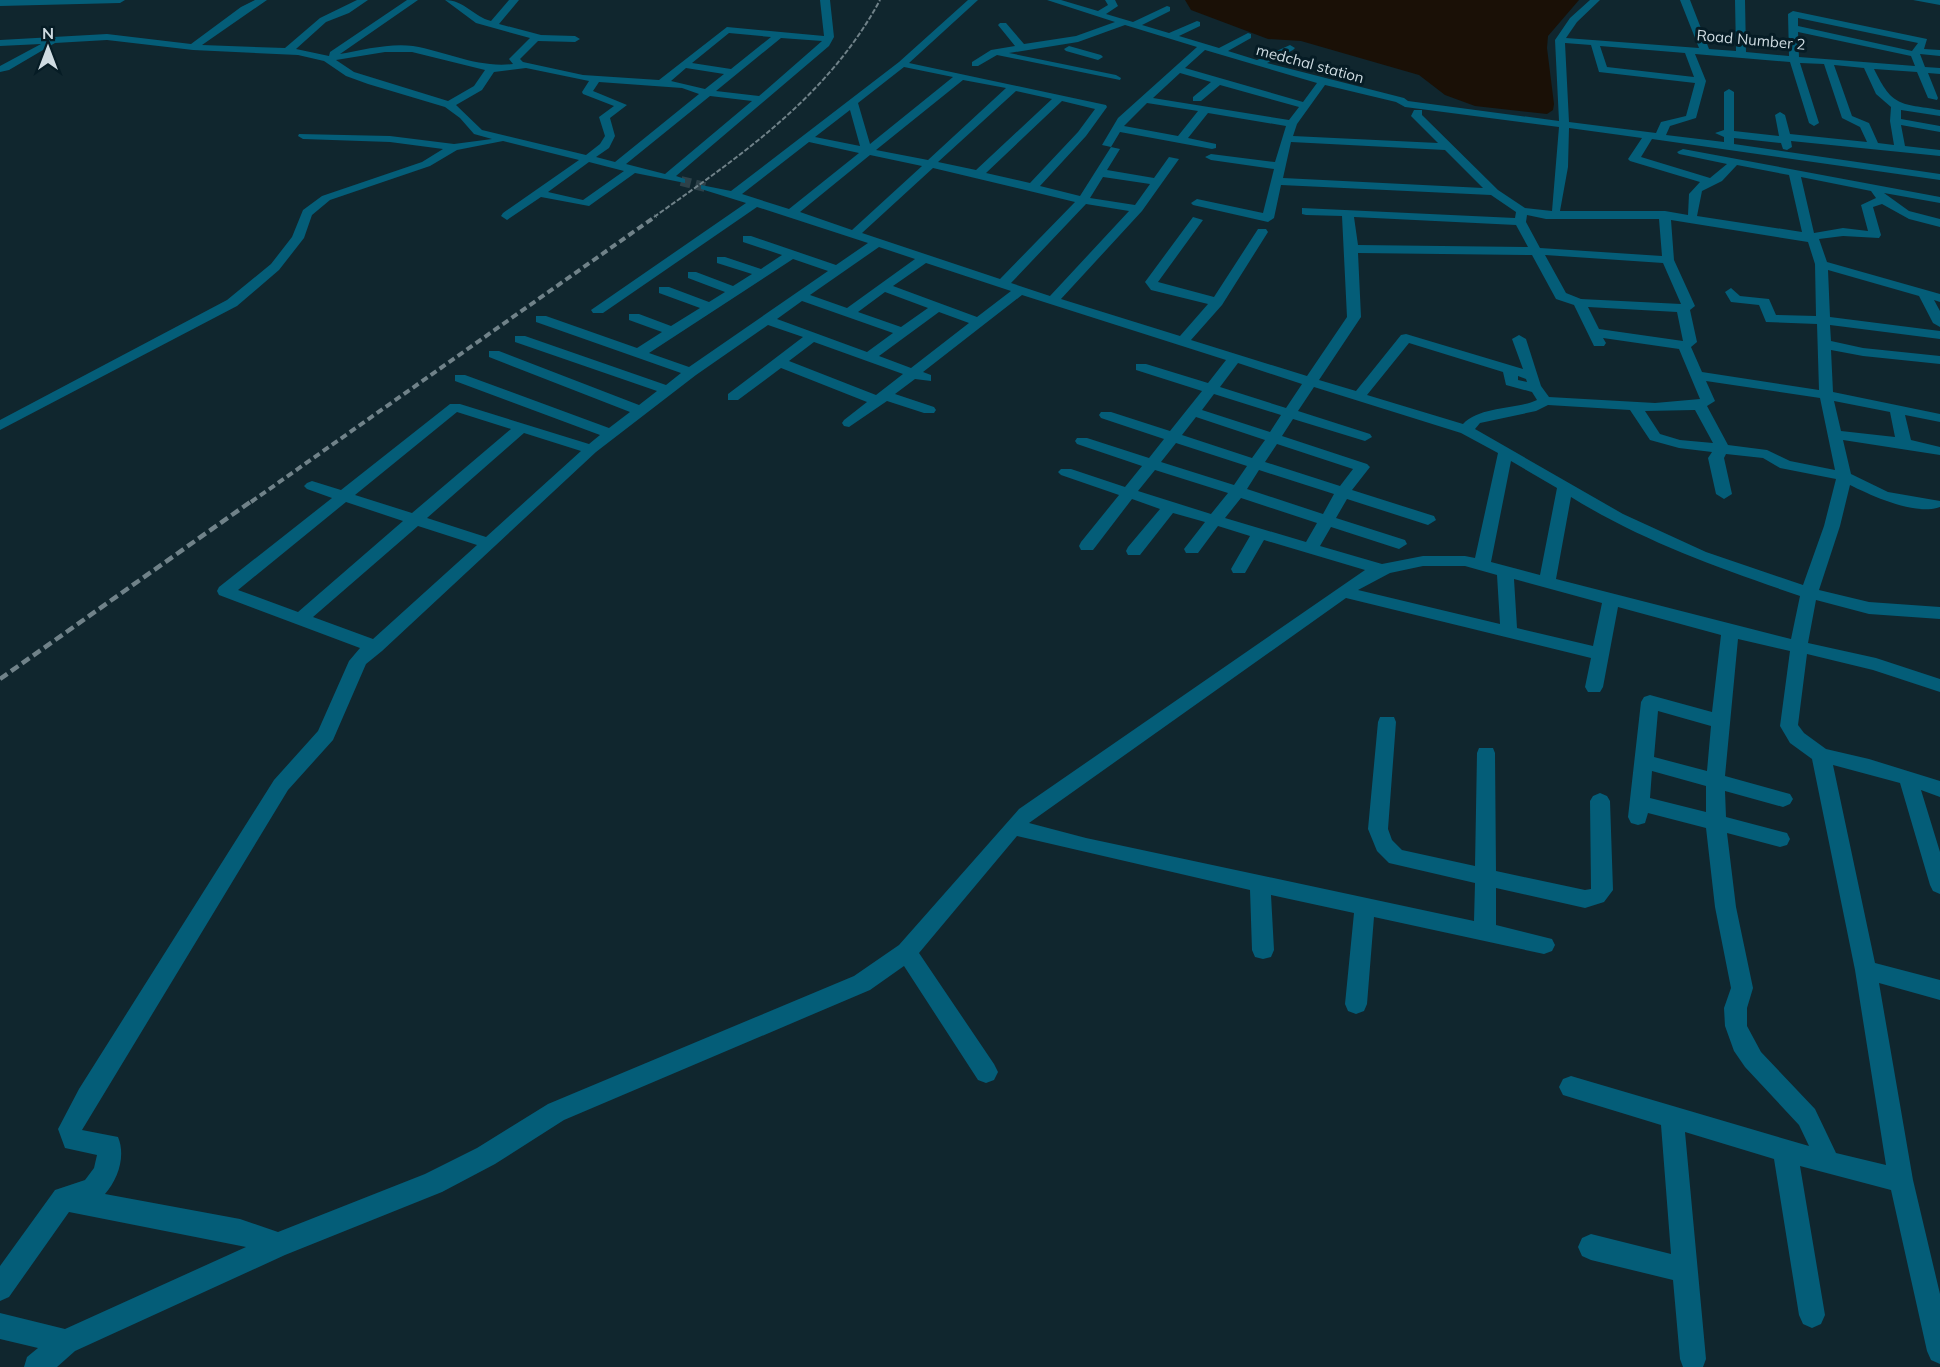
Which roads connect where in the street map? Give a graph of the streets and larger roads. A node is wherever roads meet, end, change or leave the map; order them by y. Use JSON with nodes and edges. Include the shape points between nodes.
{"nodes":[{"id":1,"x":96,"y":0,"type":"edge"},
{"id":2,"x":120,"y":0,"type":"edge"},
{"id":3,"x":262,"y":0,"type":"edge"},
{"id":4,"x":363,"y":0,"type":"edge"},
{"id":5,"x":413,"y":0,"type":"edge"},
{"id":6,"x":450,"y":0,"type":"edge"},
{"id":7,"x":514,"y":0,"type":"edge"},
{"id":8,"x":825,"y":0,"type":"edge"},
{"id":9,"x":973,"y":0,"type":"edge"},
{"id":10,"x":1038,"y":0,"type":"edge"},
{"id":11,"x":1052,"y":0,"type":"edge"},
{"id":12,"x":1110,"y":0,"type":"edge"},
{"id":13,"x":1595,"y":0,"type":"edge"},
{"id":14,"x":1685,"y":0,"type":"edge"},
{"id":15,"x":1740,"y":0,"type":"edge"},
{"id":16,"x":1918,"y":0,"type":"edge"},
{"id":17,"x":39,"y":1,"type":"edge"},
{"id":18,"x":1940,"y":2,"type":"edge"},
{"id":19,"x":0,"y":3,"type":"edge"},
{"id":20,"x":1167,"y":9,"type":"dead end"},
{"id":21,"x":1099,"y":14,"type":"junction"},
{"id":22,"x":1126,"y":24,"type":"junction"},
{"id":23,"x":1197,"y":24,"type":"dead end"},
{"id":24,"x":1003,"y":25,"type":"dead end"},
{"id":25,"x":492,"y":26,"type":"junction"},
{"id":26,"x":1793,"y":28,"type":"junction"},
{"id":27,"x":780,"y":34,"type":"junction"},
{"id":28,"x":1170,"y":36,"type":"junction"},
{"id":29,"x":1248,"y":36,"type":"dead end"},
{"id":30,"x":538,"y":38,"type":"junction"},
{"id":31,"x":575,"y":39,"type":"dead end"},
{"id":32,"x":828,"y":39,"type":"junction"},
{"id":33,"x":55,"y":40,"type":"junction"},
{"id":34,"x":1560,"y":40,"type":"junction"},
{"id":35,"x":1594,"y":41,"type":"junction"},
{"id":36,"x":1060,"y":42,"type":"junction"},
{"id":37,"x":0,"y":43,"type":"edge"},
{"id":38,"x":193,"y":47,"type":"junction"},
{"id":39,"x":1021,"y":47,"type":"junction"},
{"id":40,"x":1202,"y":48,"type":"junction"},
{"id":41,"x":1290,"y":48,"type":"dead end"},
{"id":42,"x":1069,"y":49,"type":"junction"},
{"id":43,"x":1688,"y":49,"type":"junction"},
{"id":44,"x":288,"y":51,"type":"junction"},
{"id":45,"x":1220,"y":51,"type":"junction"},
{"id":46,"x":1705,"y":51,"type":"junction"},
{"id":47,"x":994,"y":52,"type":"junction"},
{"id":48,"x":1916,"y":53,"type":"junction"},
{"id":49,"x":1940,"y":53,"type":"edge"},
{"id":50,"x":1741,"y":54,"type":"junction"},
{"id":51,"x":1098,"y":57,"type":"dead end"},
{"id":52,"x":327,"y":59,"type":"junction"},
{"id":53,"x":1794,"y":59,"type":"junction"},
{"id":54,"x":1827,"y":60,"type":"junction"},
{"id":55,"x":1646,"y":61,"type":"junction"},
{"id":56,"x":1258,"y":63,"type":"junction"},
{"id":57,"x":902,"y":64,"type":"junction"},
{"id":58,"x":975,"y":64,"type":"dead end"},
{"id":59,"x":1867,"y":64,"type":"junction"},
{"id":60,"x":684,"y":65,"type":"junction"},
{"id":61,"x":1054,"y":65,"type":"junction"},
{"id":62,"x":520,"y":66,"type":"junction"},
{"id":63,"x":0,"y":69,"type":"edge"},
{"id":64,"x":491,"y":69,"type":"junction"},
{"id":65,"x":1176,"y":69,"type":"junction"},
{"id":66,"x":1920,"y":69,"type":"junction"},
{"id":67,"x":1940,"y":71,"type":"edge"},
{"id":68,"x":731,"y":72,"type":"junction"},
{"id":69,"x":961,"y":76,"type":"junction"},
{"id":70,"x":1116,"y":78,"type":"dead end"},
{"id":71,"x":595,"y":80,"type":"junction"},
{"id":72,"x":1218,"y":81,"type":"junction"},
{"id":73,"x":1701,"y":81,"type":"junction"},
{"id":74,"x":662,"y":83,"type":"junction"},
{"id":75,"x":1320,"y":85,"type":"junction"},
{"id":76,"x":1014,"y":87,"type":"junction"},
{"id":77,"x":1729,"y":92,"type":"dead end"},
{"id":78,"x":707,"y":93,"type":"junction"},
{"id":79,"x":1060,"y":97,"type":"junction"},
{"id":80,"x":1932,"y":98,"type":"dead end"},
{"id":81,"x":762,"y":99,"type":"junction"},
{"id":82,"x":1143,"y":99,"type":"junction"},
{"id":83,"x":1197,"y":99,"type":"dead end"},
{"id":84,"x":853,"y":103,"type":"junction"},
{"id":85,"x":1405,"y":104,"type":"junction"},
{"id":86,"x":449,"y":105,"type":"junction"},
{"id":87,"x":993,"y":105,"type":"junction"},
{"id":88,"x":1305,"y":106,"type":"junction"},
{"id":89,"x":1896,"y":106,"type":"junction"},
{"id":90,"x":1012,"y":109,"type":"dead end"},
{"id":91,"x":1204,"y":110,"type":"junction"},
{"id":92,"x":1418,"y":112,"type":"junction"},
{"id":93,"x":1940,"y":113,"type":"edge"},
{"id":94,"x":1780,"y":115,"type":"dead end"},
{"id":95,"x":1838,"y":121,"type":"dead end"},
{"id":96,"x":1895,"y":121,"type":"junction"},
{"id":97,"x":1814,"y":123,"type":"dead end"},
{"id":98,"x":1292,"y":124,"type":"junction"},
{"id":99,"x":1564,"y":124,"type":"junction"},
{"id":100,"x":1118,"y":128,"type":"junction"},
{"id":101,"x":1940,"y":129,"type":"edge"},
{"id":102,"x":303,"y":136,"type":"dead end"},
{"id":103,"x":1654,"y":136,"type":"junction"},
{"id":104,"x":805,"y":138,"type":"junction"},
{"id":105,"x":1785,"y":138,"type":"junction"},
{"id":106,"x":508,"y":139,"type":"junction"},
{"id":107,"x":1286,"y":139,"type":"junction"},
{"id":108,"x":1181,"y":140,"type":"junction"},
{"id":109,"x":1728,"y":140,"type":"junction"},
{"id":110,"x":1843,"y":144,"type":"junction"},
{"id":111,"x":454,"y":147,"type":"junction"},
{"id":112,"x":1450,"y":147,"type":"junction"},
{"id":113,"x":1874,"y":147,"type":"junction"},
{"id":114,"x":1901,"y":150,"type":"junction"},
{"id":115,"x":867,"y":151,"type":"junction"},
{"id":116,"x":1940,"y":153,"type":"edge"},
{"id":117,"x":1787,"y":155,"type":"junction"},
{"id":118,"x":585,"y":158,"type":"junction"},
{"id":119,"x":1173,"y":159,"type":"dead end"},
{"id":120,"x":1734,"y":162,"type":"junction"},
{"id":121,"x":928,"y":164,"type":"junction"},
{"id":122,"x":1854,"y":165,"type":"junction"},
{"id":123,"x":617,"y":166,"type":"junction"},
{"id":124,"x":1279,"y":166,"type":"junction"},
{"id":125,"x":632,"y":170,"type":"junction"},
{"id":126,"x":1794,"y":172,"type":"junction"},
{"id":127,"x":1102,"y":173,"type":"junction"},
{"id":128,"x":978,"y":174,"type":"junction"},
{"id":129,"x":1940,"y":177,"type":"edge"},
{"id":130,"x":667,"y":178,"type":"junction"},
{"id":131,"x":681,"y":181,"type":"tunnel mouth"},
{"id":132,"x":1277,"y":181,"type":"junction"},
{"id":133,"x":1707,"y":181,"type":"junction"},
{"id":134,"x":1158,"y":182,"type":"junction"},
{"id":135,"x":705,"y":187,"type":"tunnel mouth"},
{"id":136,"x":1031,"y":189,"type":"junction"},
{"id":137,"x":1874,"y":190,"type":"junction"},
{"id":138,"x":1494,"y":192,"type":"junction"},
{"id":139,"x":538,"y":193,"type":"junction"},
{"id":140,"x":735,"y":195,"type":"junction"},
{"id":141,"x":1083,"y":200,"type":"junction"},
{"id":142,"x":1508,"y":200,"type":"junction"},
{"id":143,"x":1883,"y":200,"type":"junction"},
{"id":144,"x":1940,"y":200,"type":"edge"},
{"id":145,"x":756,"y":202,"type":"junction"},
{"id":146,"x":1197,"y":203,"type":"dead end"},
{"id":147,"x":1138,"y":209,"type":"junction"},
{"id":148,"x":1556,"y":210,"type":"junction"},
{"id":149,"x":1306,"y":211,"type":"dead end"},
{"id":150,"x":791,"y":213,"type":"junction"},
{"id":151,"x":1536,"y":213,"type":"junction"},
{"id":152,"x":1348,"y":214,"type":"junction"},
{"id":153,"x":1693,"y":214,"type":"junction"},
{"id":154,"x":1665,"y":215,"type":"junction"},
{"id":155,"x":507,"y":216,"type":"dead end"},
{"id":156,"x":1521,"y":217,"type":"junction"},
{"id":157,"x":1197,"y":220,"type":"dead end"},
{"id":158,"x":1940,"y":223,"type":"edge"},
{"id":159,"x":1262,"y":232,"type":"dead end"},
{"id":160,"x":854,"y":234,"type":"junction"},
{"id":161,"x":1805,"y":236,"type":"junction"},
{"id":162,"x":747,"y":239,"type":"dead end"},
{"id":163,"x":878,"y":242,"type":"junction"},
{"id":164,"x":1352,"y":249,"type":"junction"},
{"id":165,"x":1535,"y":251,"type":"junction"},
{"id":166,"x":792,"y":254,"type":"junction"},
{"id":167,"x":924,"y":258,"type":"junction"},
{"id":168,"x":721,"y":260,"type":"dead end"},
{"id":169,"x":1668,"y":260,"type":"junction"},
{"id":170,"x":1821,"y":264,"type":"junction"},
{"id":171,"x":1840,"y":269,"type":"junction"},
{"id":172,"x":838,"y":270,"type":"junction"},
{"id":173,"x":762,"y":273,"type":"junction"},
{"id":174,"x":692,"y":275,"type":"dead end"},
{"id":175,"x":1003,"y":284,"type":"junction"},
{"id":176,"x":883,"y":287,"type":"junction"},
{"id":177,"x":664,"y":290,"type":"dead end"},
{"id":178,"x":1021,"y":290,"type":"junction"},
{"id":179,"x":734,"y":291,"type":"junction"},
{"id":180,"x":1731,"y":292,"type":"dead end"},
{"id":181,"x":1940,"y":293,"type":"edge"},
{"id":182,"x":1924,"y":294,"type":"junction"},
{"id":183,"x":800,"y":296,"type":"junction"},
{"id":184,"x":1940,"y":298,"type":"edge"},
{"id":185,"x":1052,"y":301,"type":"junction"},
{"id":186,"x":1217,"y":302,"type":"junction"},
{"id":187,"x":1579,"y":303,"type":"junction"},
{"id":188,"x":710,"y":307,"type":"junction"},
{"id":189,"x":937,"y":307,"type":"junction"},
{"id":190,"x":1683,"y":308,"type":"junction"},
{"id":191,"x":598,"y":310,"type":"dead end"},
{"id":192,"x":847,"y":314,"type":"junction"},
{"id":193,"x":634,"y":317,"type":"dead end"},
{"id":194,"x":542,"y":320,"type":"dead end"},
{"id":195,"x":768,"y":320,"type":"junction"},
{"id":196,"x":1823,"y":320,"type":"junction"},
{"id":197,"x":979,"y":322,"type":"junction"},
{"id":198,"x":1940,"y":323,"type":"edge"},
{"id":199,"x":671,"y":332,"type":"junction"},
{"id":200,"x":903,"y":332,"type":"junction"},
{"id":201,"x":1940,"y":335,"type":"edge"},
{"id":202,"x":812,"y":337,"type":"junction"},
{"id":203,"x":520,"y":339,"type":"dead end"},
{"id":204,"x":1519,"y":339,"type":"dead end"},
{"id":205,"x":1182,"y":342,"type":"junction"},
{"id":206,"x":1824,"y":344,"type":"junction"},
{"id":207,"x":1684,"y":346,"type":"junction"},
{"id":208,"x":639,"y":353,"type":"junction"},
{"id":209,"x":494,"y":354,"type":"dead end"},
{"id":210,"x":869,"y":357,"type":"junction"},
{"id":211,"x":1235,"y":358,"type":"junction"},
{"id":212,"x":1940,"y":360,"type":"edge"},
{"id":213,"x":778,"y":362,"type":"junction"},
{"id":214,"x":1141,"y":367,"type":"dead end"},
{"id":215,"x":691,"y":372,"type":"junction"},
{"id":216,"x":1695,"y":375,"type":"junction"},
{"id":217,"x":920,"y":376,"type":"junction"},
{"id":218,"x":460,"y":378,"type":"dead end"},
{"id":219,"x":1312,"y":381,"type":"junction"},
{"id":220,"x":1210,"y":388,"type":"junction"},
{"id":221,"x":1538,"y":388,"type":"junction"},
{"id":222,"x":667,"y":390,"type":"junction"},
{"id":223,"x":1826,"y":395,"type":"junction"},
{"id":224,"x":1359,"y":396,"type":"junction"},
{"id":225,"x":733,"y":397,"type":"dead end"},
{"id":226,"x":880,"y":398,"type":"junction"},
{"id":227,"x":1634,"y":405,"type":"junction"},
{"id":228,"x":1700,"y":406,"type":"junction"},
{"id":229,"x":1896,"y":409,"type":"junction"},
{"id":230,"x":929,"y":410,"type":"dead end"},
{"id":231,"x":641,"y":411,"type":"junction"},
{"id":232,"x":1192,"y":411,"type":"junction"},
{"id":233,"x":1288,"y":413,"type":"junction"},
{"id":234,"x":1106,"y":415,"type":"dead end"},
{"id":235,"x":1940,"y":418,"type":"edge"},
{"id":236,"x":849,"y":423,"type":"dead end"},
{"id":237,"x":0,"y":426,"type":"edge"},
{"id":238,"x":522,"y":427,"type":"junction"},
{"id":239,"x":1466,"y":430,"type":"junction"},
{"id":240,"x":610,"y":434,"type":"junction"},
{"id":241,"x":1834,"y":434,"type":"junction"},
{"id":242,"x":1172,"y":437,"type":"junction"},
{"id":243,"x":1365,"y":437,"type":"dead end"},
{"id":244,"x":1273,"y":438,"type":"junction"},
{"id":245,"x":1082,"y":441,"type":"dead end"},
{"id":246,"x":1904,"y":443,"type":"junction"},
{"id":247,"x":1722,"y":447,"type":"junction"},
{"id":248,"x":591,"y":449,"type":"junction"},
{"id":249,"x":1506,"y":451,"type":"junction"},
{"id":250,"x":1940,"y":451,"type":"edge"},
{"id":251,"x":1152,"y":464,"type":"junction"},
{"id":252,"x":1255,"y":464,"type":"junction"},
{"id":253,"x":1066,"y":472,"type":"dead end"},
{"id":254,"x":1844,"y":476,"type":"junction"},
{"id":255,"x":312,"y":486,"type":"dead end"},
{"id":256,"x":1565,"y":487,"type":"junction"},
{"id":257,"x":1237,"y":492,"type":"junction"},
{"id":258,"x":1343,"y":492,"type":"junction"},
{"id":259,"x":1130,"y":494,"type":"junction"},
{"id":260,"x":1724,"y":494,"type":"dead end"},
{"id":261,"x":344,"y":496,"type":"junction"},
{"id":262,"x":1934,"y":504,"type":"dead end"},
{"id":263,"x":1170,"y":507,"type":"junction"},
{"id":264,"x":415,"y":519,"type":"junction"},
{"id":265,"x":1428,"y":520,"type":"dead end"},
{"id":266,"x":1215,"y":521,"type":"junction"},
{"id":267,"x":1325,"y":521,"type":"junction"},
{"id":268,"x":1259,"y":534,"type":"junction"},
{"id":269,"x":487,"y":543,"type":"junction"},
{"id":270,"x":1398,"y":544,"type":"dead end"},
{"id":271,"x":1087,"y":546,"type":"dead end"},
{"id":272,"x":1311,"y":548,"type":"junction"},
{"id":273,"x":1191,"y":549,"type":"dead end"},
{"id":274,"x":1134,"y":551,"type":"dead end"},
{"id":275,"x":1482,"y":565,"type":"junction"},
{"id":276,"x":1239,"y":569,"type":"dead end"},
{"id":277,"x":1380,"y":569,"type":"junction"},
{"id":278,"x":1504,"y":572,"type":"junction"},
{"id":279,"x":1547,"y":584,"type":"junction"},
{"id":280,"x":1345,"y":592,"type":"junction"},
{"id":281,"x":1809,"y":593,"type":"junction"},
{"id":282,"x":1611,"y":600,"type":"junction"},
{"id":283,"x":1940,"y":614,"type":"edge"},
{"id":284,"x":300,"y":619,"type":"junction"},
{"id":285,"x":1730,"y":631,"type":"junction"},
{"id":286,"x":1509,"y":632,"type":"junction"},
{"id":287,"x":1799,"y":645,"type":"junction"},
{"id":288,"x":375,"y":647,"type":"junction"},
{"id":289,"x":1601,"y":654,"type":"junction"},
{"id":290,"x":1940,"y":686,"type":"edge"},
{"id":291,"x":1594,"y":687,"type":"dead end"},
{"id":292,"x":1387,"y":722,"type":"dead end"},
{"id":293,"x":1722,"y":722,"type":"junction"},
{"id":294,"x":1486,"y":753,"type":"dead end"},
{"id":295,"x":1821,"y":755,"type":"junction"},
{"id":296,"x":1645,"y":762,"type":"junction"},
{"id":297,"x":1908,"y":779,"type":"junction"},
{"id":298,"x":1717,"y":781,"type":"junction"},
{"id":299,"x":1940,"y":789,"type":"edge"},
{"id":300,"x":1783,"y":799,"type":"dead end"},
{"id":301,"x":1600,"y":801,"type":"dead end"},
{"id":302,"x":1716,"y":823,"type":"junction"},
{"id":303,"x":1013,"y":827,"type":"junction"},
{"id":304,"x":1780,"y":839,"type":"dead end"},
{"id":305,"x":1486,"y":877,"type":"junction"},
{"id":306,"x":1260,"y":883,"type":"junction"},
{"id":307,"x":1940,"y":885,"type":"edge"},
{"id":308,"x":1365,"y":905,"type":"junction"},
{"id":309,"x":1485,"y":931,"type":"junction"},
{"id":310,"x":1544,"y":945,"type":"dead end"},
{"id":311,"x":1263,"y":950,"type":"dead end"},
{"id":312,"x":907,"y":952,"type":"junction"},
{"id":313,"x":1866,"y":970,"type":"junction"},
{"id":314,"x":1940,"y":990,"type":"edge"},
{"id":315,"x":1356,"y":1004,"type":"dead end"},
{"id":316,"x":986,"y":1072,"type":"dead end"},
{"id":317,"x":1570,"y":1087,"type":"dead end"},
{"id":318,"x":1672,"y":1117,"type":"junction"},
{"id":319,"x":1785,"y":1151,"type":"junction"},
{"id":320,"x":1828,"y":1163,"type":"junction"},
{"id":321,"x":1901,"y":1180,"type":"junction"},
{"id":322,"x":64,"y":1199,"type":"junction"},
{"id":323,"x":278,"y":1245,"type":"junction"},
{"id":324,"x":1591,"y":1247,"type":"dead end"},
{"id":325,"x":1685,"y":1270,"type":"junction"},
{"id":326,"x":0,"y":1288,"type":"edge"},
{"id":327,"x":1812,"y":1315,"type":"dead end"},
{"id":328,"x":0,"y":1326,"type":"edge"},
{"id":329,"x":66,"y":1342,"type":"junction"},
{"id":330,"x":1940,"y":1351,"type":"edge"},
{"id":331,"x":1693,"y":1359,"type":"dead end"},
{"id":332,"x":37,"y":1367,"type":"edge"}],
"edges":[{"from":1,"to":2,"type":"street"},
{"from":1,"to":17,"type":"street"},
{"from":3,"to":38,"type":"street"},
{"from":4,"to":44,"type":"street","via":[[323,20]]},
{"from":5,"to":52,"type":"street"},
{"from":6,"to":25,"type":"street","via":[[471,17]]},
{"from":7,"to":25,"type":"street"},
{"from":8,"to":32,"type":"street"},
{"from":9,"to":57,"type":"street"},
{"from":10,"to":22,"type":"street","name":"medchal station"},
{"from":11,"to":21,"type":"street"},
{"from":12,"to":21,"type":"street","via":[[1113,6]]},
{"from":13,"to":34,"type":"street","via":[[1573,20]]},
{"from":14,"to":46,"type":"street"},
{"from":15,"to":50,"type":"street"},
{"from":16,"to":18,"type":"street"},
{"from":17,"to":19,"type":"street"},
{"from":20,"to":22,"type":"street"},
{"from":21,"to":22,"type":"street"},
{"from":22,"to":28,"type":"street"},
{"from":22,"to":36,"type":"street"},
{"from":22,"to":40,"type":"street","name":"medchal station"},
{"from":23,"to":28,"type":"street"},
{"from":24,"to":39,"type":"street"},
{"from":25,"to":30,"type":"street"},
{"from":26,"to":48,"type":"street"},
{"from":26,"to":48,"type":"street","via":[[1793,10],[1924,40]]},
{"from":26,"to":53,"type":"street"},
{"from":27,"to":32,"type":"street"},
{"from":27,"to":60,"type":"street","via":[[727,30]]},
{"from":27,"to":68,"type":"street"},
{"from":28,"to":40,"type":"street"},
{"from":29,"to":45,"type":"street"},
{"from":30,"to":31,"type":"street"},
{"from":30,"to":62,"type":"street","via":[[514,59]]},
{"from":32,"to":81,"type":"street"},
{"from":33,"to":37,"type":"street"},
{"from":33,"to":38,"type":"street","via":[[123,37]]},
{"from":33,"to":63,"type":"street"},
{"from":34,"to":35,"type":"street","name":"Road Number 2"},
{"from":34,"to":99,"type":"street"},
{"from":35,"to":55,"type":"street","name":"Road Number 2"},
{"from":35,"to":55,"type":"street","via":[[1603,70]]},
{"from":36,"to":39,"type":"street"},
{"from":36,"to":42,"type":"street"},
{"from":38,"to":44,"type":"street"},
{"from":39,"to":47,"type":"street"},
{"from":40,"to":45,"type":"street"},
{"from":40,"to":65,"type":"street"},
{"from":40,"to":75,"type":"street","name":"medchal station"},
{"from":41,"to":56,"type":"street"},
{"from":42,"to":51,"type":"street"},
{"from":42,"to":61,"type":"street"},
{"from":43,"to":46,"type":"street","name":"Road Number 2"},
{"from":43,"to":55,"type":"street","name":"Road Number 2"},
{"from":43,"to":73,"type":"street"},
{"from":44,"to":52,"type":"street"},
{"from":45,"to":56,"type":"street"},
{"from":46,"to":50,"type":"street","name":"Road Number 2"},
{"from":47,"to":58,"type":"street"},
{"from":47,"to":61,"type":"street"},
{"from":48,"to":49,"type":"street"},
{"from":48,"to":66,"type":"street"},
{"from":50,"to":53,"type":"street","name":"Road Number 2"},
{"from":52,"to":64,"type":"street","via":[[385,49],[412,49]]},
{"from":52,"to":86,"type":"street","via":[[350,74]]},
{"from":53,"to":54,"type":"street","name":"Road Number 2"},
{"from":53,"to":97,"type":"street"},
{"from":54,"to":59,"type":"street","name":"Road Number 2"},
{"from":54,"to":113,"type":"street","via":[[1847,118],[1865,125]]},
{"from":55,"to":73,"type":"street"},
{"from":56,"to":85,"type":"street"},
{"from":57,"to":69,"type":"street"},
{"from":57,"to":84,"type":"street"},
{"from":59,"to":66,"type":"street","name":"Road Number 2"},
{"from":59,"to":89,"type":"street","via":[[1881,94]]},
{"from":60,"to":68,"type":"street"},
{"from":60,"to":74,"type":"street"},
{"from":61,"to":70,"type":"street"},
{"from":62,"to":64,"type":"street"},
{"from":62,"to":71,"type":"street"},
{"from":64,"to":86,"type":"street","via":[[478,88]]},
{"from":65,"to":72,"type":"street"},
{"from":65,"to":82,"type":"street"},
{"from":66,"to":67,"type":"street","name":"Road Number 2"},
{"from":66,"to":80,"type":"street"},
{"from":68,"to":78,"type":"street"},
{"from":69,"to":76,"type":"street"},
{"from":69,"to":115,"type":"street"},
{"from":71,"to":74,"type":"street"},
{"from":71,"to":118,"type":"street","via":[[588,92],[622,105],[604,117],[610,136],[605,146]]},
{"from":72,"to":83,"type":"street"},
{"from":72,"to":88,"type":"street"},
{"from":73,"to":103,"type":"street","via":[[1692,118],[1665,124]]},
{"from":74,"to":78,"type":"street"},
{"from":75,"to":85,"type":"street","name":"medchal station"},
{"from":75,"to":88,"type":"street"},
{"from":76,"to":79,"type":"street"},
{"from":76,"to":87,"type":"street"},
{"from":77,"to":109,"type":"street"},
{"from":78,"to":81,"type":"street"},
{"from":78,"to":123,"type":"street"},
{"from":79,"to":128,"type":"street"},
{"from":79,"to":136,"type":"street","via":[[1102,107]]},
{"from":81,"to":130,"type":"street"},
{"from":82,"to":91,"type":"street"},
{"from":82,"to":100,"type":"street"},
{"from":84,"to":104,"type":"street"},
{"from":84,"to":115,"type":"street"},
{"from":85,"to":92,"type":"street","name":"medchal station"},
{"from":85,"to":99,"type":"street"},
{"from":86,"to":106,"type":"street","via":[[478,132]]},
{"from":87,"to":90,"type":"street"},
{"from":87,"to":121,"type":"street"},
{"from":88,"to":98,"type":"street"},
{"from":89,"to":93,"type":"street"},
{"from":89,"to":96,"type":"street"},
{"from":91,"to":98,"type":"street"},
{"from":91,"to":108,"type":"street"},
{"from":92,"to":112,"type":"street","name":"medchal station","via":[[1416,116]]},
{"from":92,"to":142,"type":"street","via":[[1426,115]]},
{"from":94,"to":105,"type":"street"},
{"from":95,"to":110,"type":"street"},
{"from":96,"to":101,"type":"street"},
{"from":96,"to":114,"type":"street"},
{"from":98,"to":107,"type":"street"},
{"from":99,"to":103,"type":"street"},
{"from":99,"to":148,"type":"street"},
{"from":100,"to":108,"type":"street"},
{"from":100,"to":127,"type":"street"},
{"from":102,"to":111,"type":"street","via":[[390,139]]},
{"from":103,"to":109,"type":"street"},
{"from":103,"to":120,"type":"street"},
{"from":103,"to":133,"type":"street","via":[[1634,159]]},
{"from":104,"to":115,"type":"street"},
{"from":104,"to":140,"type":"street"},
{"from":105,"to":109,"type":"street"},
{"from":105,"to":110,"type":"street"},
{"from":105,"to":117,"type":"street"},
{"from":106,"to":111,"type":"street"},
{"from":106,"to":118,"type":"street"},
{"from":107,"to":112,"type":"street"},
{"from":107,"to":124,"type":"street"},
{"from":108,"to":124,"type":"street"},
{"from":109,"to":117,"type":"street"},
{"from":110,"to":113,"type":"street"},
{"from":110,"to":122,"type":"street"},
{"from":111,"to":237,"type":"street","via":[[426,165],[326,198],[307,213],[298,238],[275,267],[232,303]]},
{"from":112,"to":138,"type":"street","name":"medchal station"},
{"from":113,"to":114,"type":"street"},
{"from":114,"to":116,"type":"street"},
{"from":115,"to":121,"type":"street"},
{"from":115,"to":150,"type":"street"},
{"from":117,"to":122,"type":"street"},
{"from":118,"to":123,"type":"street"},
{"from":118,"to":139,"type":"street"},
{"from":119,"to":134,"type":"street"},
{"from":120,"to":126,"type":"street"},
{"from":120,"to":133,"type":"street","via":[[1725,174]]},
{"from":121,"to":128,"type":"street"},
{"from":121,"to":160,"type":"street"},
{"from":122,"to":129,"type":"street"},
{"from":122,"to":137,"type":"street"},
{"from":123,"to":125,"type":"street"},
{"from":124,"to":132,"type":"street"},
{"from":125,"to":130,"type":"street"},
{"from":125,"to":139,"type":"street","via":[[585,204]]},
{"from":126,"to":137,"type":"street"},
{"from":126,"to":161,"type":"street"},
{"from":127,"to":134,"type":"street"},
{"from":127,"to":141,"type":"street"},
{"from":128,"to":136,"type":"street"},
{"from":130,"to":131,"type":"street"},
{"from":132,"to":138,"type":"street"},
{"from":132,"to":146,"type":"street","via":[[1268,218]]},
{"from":133,"to":153,"type":"street","via":[[1698,186],[1692,197]]},
{"from":134,"to":147,"type":"street"},
{"from":135,"to":140,"type":"street"},
{"from":136,"to":141,"type":"street"},
{"from":137,"to":143,"type":"street"},
{"from":137,"to":144,"type":"street"},
{"from":138,"to":142,"type":"street","name":"medchal station"},
{"from":139,"to":155,"type":"street"},
{"from":140,"to":145,"type":"street"},
{"from":141,"to":147,"type":"street"},
{"from":141,"to":175,"type":"street"},
{"from":142,"to":156,"type":"street","name":"medchal station"},
{"from":143,"to":158,"type":"street","via":[[1913,218]]},
{"from":143,"to":161,"type":"street","via":[[1867,205],[1875,235],[1843,232]]},
{"from":145,"to":150,"type":"street"},
{"from":145,"to":191,"type":"street"},
{"from":147,"to":185,"type":"street"},
{"from":148,"to":151,"type":"street"},
{"from":148,"to":153,"type":"street","via":[[1663,210]]},
{"from":149,"to":152,"type":"street"},
{"from":150,"to":160,"type":"street"},
{"from":151,"to":154,"type":"street"},
{"from":151,"to":156,"type":"street"},
{"from":152,"to":156,"type":"street"},
{"from":152,"to":164,"type":"street"},
{"from":153,"to":161,"type":"street"},
{"from":154,"to":161,"type":"street"},
{"from":154,"to":169,"type":"street"},
{"from":156,"to":165,"type":"street"},
{"from":157,"to":186,"type":"street","via":[[1151,282],[1156,287]]},
{"from":159,"to":186,"type":"street"},
{"from":160,"to":163,"type":"street"},
{"from":161,"to":170,"type":"street","via":[[1814,240]]},
{"from":162,"to":166,"type":"street"},
{"from":163,"to":167,"type":"street"},
{"from":163,"to":172,"type":"street"},
{"from":164,"to":165,"type":"street"},
{"from":164,"to":219,"type":"street","via":[[1354,317]]},
{"from":165,"to":169,"type":"street"},
{"from":165,"to":187,"type":"street","via":[[1561,296]]},
{"from":166,"to":172,"type":"street"},
{"from":166,"to":173,"type":"street"},
{"from":167,"to":175,"type":"street"},
{"from":167,"to":176,"type":"street"},
{"from":168,"to":173,"type":"street"},
{"from":169,"to":190,"type":"street","via":[[1688,306]]},
{"from":170,"to":171,"type":"street"},
{"from":170,"to":196,"type":"street"},
{"from":171,"to":181,"type":"street"},
{"from":171,"to":182,"type":"street"},
{"from":172,"to":183,"type":"street"},
{"from":173,"to":179,"type":"street"},
{"from":174,"to":179,"type":"street"},
{"from":175,"to":178,"type":"street"},
{"from":176,"to":189,"type":"street"},
{"from":176,"to":192,"type":"street"},
{"from":177,"to":188,"type":"street"},
{"from":178,"to":185,"type":"street"},
{"from":178,"to":197,"type":"street"},
{"from":179,"to":188,"type":"street"},
{"from":180,"to":196,"type":"street","via":[[1736,299],[1764,302],[1771,319]]},
{"from":182,"to":184,"type":"street"},
{"from":182,"to":198,"type":"street"},
{"from":183,"to":192,"type":"street"},
{"from":183,"to":195,"type":"street"},
{"from":185,"to":205,"type":"street"},
{"from":186,"to":205,"type":"street"},
{"from":187,"to":190,"type":"street"},
{"from":187,"to":207,"type":"street","via":[[1596,338]]},
{"from":188,"to":199,"type":"street"},
{"from":189,"to":197,"type":"street"},
{"from":189,"to":200,"type":"street"},
{"from":190,"to":207,"type":"street","via":[[1690,342]]},
{"from":192,"to":200,"type":"street"},
{"from":193,"to":199,"type":"street"},
{"from":194,"to":208,"type":"street"},
{"from":195,"to":202,"type":"street"},
{"from":195,"to":215,"type":"street"},
{"from":196,"to":201,"type":"street"},
{"from":196,"to":206,"type":"street"},
{"from":197,"to":217,"type":"street"},
{"from":199,"to":208,"type":"street"},
{"from":200,"to":210,"type":"street"},
{"from":202,"to":210,"type":"street"},
{"from":202,"to":213,"type":"street"},
{"from":203,"to":222,"type":"street"},
{"from":204,"to":221,"type":"street"},
{"from":205,"to":211,"type":"street"},
{"from":206,"to":212,"type":"street"},
{"from":206,"to":223,"type":"street"},
{"from":207,"to":216,"type":"street"},
{"from":208,"to":215,"type":"street"},
{"from":209,"to":231,"type":"street"},
{"from":210,"to":217,"type":"street"},
{"from":211,"to":219,"type":"street"},
{"from":211,"to":220,"type":"street"},
{"from":213,"to":225,"type":"street"},
{"from":213,"to":226,"type":"street"},
{"from":214,"to":220,"type":"street"},
{"from":215,"to":222,"type":"street"},
{"from":216,"to":223,"type":"street"},
{"from":216,"to":228,"type":"street","via":[[1708,400]]},
{"from":217,"to":226,"type":"street"},
{"from":218,"to":240,"type":"street"},
{"from":219,"to":224,"type":"street"},
{"from":219,"to":233,"type":"street"},
{"from":220,"to":232,"type":"street"},
{"from":220,"to":233,"type":"street"},
{"from":221,"to":224,"type":"street","via":[[1511,382],[1510,369],[1406,338]]},
{"from":221,"to":227,"type":"street"},
{"from":221,"to":239,"type":"street","via":[[1531,408],[1475,420]]},
{"from":222,"to":231,"type":"street"},
{"from":223,"to":229,"type":"street"},
{"from":223,"to":241,"type":"street"},
{"from":224,"to":239,"type":"street"},
{"from":226,"to":230,"type":"street"},
{"from":226,"to":236,"type":"street"},
{"from":227,"to":228,"type":"street"},
{"from":227,"to":247,"type":"street","via":[[1655,437],[1679,444]]},
{"from":228,"to":247,"type":"street"},
{"from":229,"to":235,"type":"street"},
{"from":229,"to":246,"type":"street"},
{"from":231,"to":240,"type":"street"},
{"from":232,"to":242,"type":"street"},
{"from":232,"to":244,"type":"street"},
{"from":233,"to":243,"type":"street"},
{"from":233,"to":244,"type":"street"},
{"from":234,"to":242,"type":"street"},
{"from":238,"to":248,"type":"street"},
{"from":238,"to":261,"type":"street","via":[[455,407]]},
{"from":238,"to":264,"type":"street"},
{"from":239,"to":249,"type":"street"},
{"from":240,"to":248,"type":"street"},
{"from":241,"to":246,"type":"street"},
{"from":241,"to":254,"type":"street"},
{"from":242,"to":251,"type":"street"},
{"from":242,"to":252,"type":"street"},
{"from":244,"to":252,"type":"street"},
{"from":244,"to":258,"type":"street","via":[[1362,468]]},
{"from":245,"to":251,"type":"street"},
{"from":246,"to":250,"type":"street"},
{"from":247,"to":254,"type":"street","via":[[1756,452],[1792,467]]},
{"from":247,"to":260,"type":"street","via":[[1716,458]]},
{"from":248,"to":269,"type":"street"},
{"from":249,"to":256,"type":"street"},
{"from":249,"to":275,"type":"street"},
{"from":251,"to":257,"type":"street"},
{"from":251,"to":259,"type":"street"},
{"from":252,"to":257,"type":"street"},
{"from":252,"to":258,"type":"street"},
{"from":253,"to":259,"type":"street"},
{"from":254,"to":262,"type":"street","via":[[1883,495]]},
{"from":254,"to":281,"type":"street"},
{"from":255,"to":261,"type":"street"},
{"from":256,"to":279,"type":"street"},
{"from":256,"to":281,"type":"street","via":[[1617,518],[1701,556]]},
{"from":257,"to":266,"type":"street"},
{"from":257,"to":267,"type":"street"},
{"from":258,"to":265,"type":"street"},
{"from":258,"to":267,"type":"street"},
{"from":259,"to":263,"type":"street"},
{"from":259,"to":271,"type":"street"},
{"from":261,"to":264,"type":"street"},
{"from":261,"to":284,"type":"street","via":[[225,591]]},
{"from":263,"to":266,"type":"street"},
{"from":263,"to":274,"type":"street"},
{"from":264,"to":269,"type":"street"},
{"from":264,"to":284,"type":"street"},
{"from":266,"to":268,"type":"street"},
{"from":266,"to":273,"type":"street"},
{"from":267,"to":270,"type":"street"},
{"from":267,"to":272,"type":"street"},
{"from":268,"to":272,"type":"street"},
{"from":268,"to":276,"type":"street"},
{"from":269,"to":288,"type":"street"},
{"from":272,"to":277,"type":"street"},
{"from":275,"to":277,"type":"street","via":[[1424,560]]},
{"from":275,"to":278,"type":"street"},
{"from":277,"to":280,"type":"street"},
{"from":278,"to":279,"type":"street"},
{"from":278,"to":286,"type":"street"},
{"from":279,"to":282,"type":"street"},
{"from":280,"to":286,"type":"street"},
{"from":280,"to":303,"type":"street","via":[[1072,781]]},
{"from":281,"to":283,"type":"street","via":[[1869,608]]},
{"from":281,"to":287,"type":"street"},
{"from":282,"to":285,"type":"street"},
{"from":282,"to":289,"type":"street"},
{"from":284,"to":288,"type":"street"},
{"from":285,"to":287,"type":"street"},
{"from":285,"to":293,"type":"street"},
{"from":286,"to":289,"type":"street"},
{"from":287,"to":290,"type":"street","via":[[1876,664]]},
{"from":287,"to":295,"type":"street","via":[[1789,726],[1797,738]]},
{"from":288,"to":322,"type":"street","via":[[358,661],[326,735],[281,785],[87,1097],[70,1129],[73,1140],[109,1145],[110,1156],[105,1174],[88,1192]]},
{"from":289,"to":291,"type":"street"},
{"from":292,"to":305,"type":"street","via":[[1378,829],[1384,844],[1396,857]]},
{"from":293,"to":296,"type":"street","via":[[1650,702]]},
{"from":293,"to":298,"type":"street"},
{"from":294,"to":305,"type":"street"},
{"from":295,"to":297,"type":"street"},
{"from":295,"to":313,"type":"street"},
{"from":296,"to":298,"type":"street"},
{"from":296,"to":302,"type":"street","via":[[1639,810]]},
{"from":297,"to":299,"type":"street"},
{"from":297,"to":307,"type":"street"},
{"from":298,"to":300,"type":"street"},
{"from":298,"to":302,"type":"street"},
{"from":301,"to":305,"type":"street","via":[[1603,890],[1597,897],[1585,899]]},
{"from":302,"to":304,"type":"street"},
{"from":302,"to":320,"type":"street","via":[[1729,937],[1742,988],[1736,999],[1739,1041],[1768,1080],[1808,1118]]},
{"from":303,"to":306,"type":"street"},
{"from":303,"to":312,"type":"street"},
{"from":305,"to":309,"type":"street"},
{"from":306,"to":308,"type":"street"},
{"from":306,"to":311,"type":"street"},
{"from":308,"to":309,"type":"street"},
{"from":308,"to":315,"type":"street"},
{"from":309,"to":310,"type":"street"},
{"from":312,"to":316,"type":"street"},
{"from":312,"to":323,"type":"street","via":[[880,973],[846,991],[556,1112],[486,1156],[433,1183]]},
{"from":313,"to":314,"type":"street"},
{"from":313,"to":321,"type":"street"},
{"from":317,"to":318,"type":"street"},
{"from":318,"to":319,"type":"street"},
{"from":318,"to":325,"type":"street"},
{"from":319,"to":320,"type":"street"},
{"from":319,"to":327,"type":"street"},
{"from":320,"to":321,"type":"street"},
{"from":321,"to":330,"type":"street"},
{"from":322,"to":323,"type":"street","via":[[240,1232]]},
{"from":322,"to":326,"type":"street"},
{"from":323,"to":329,"type":"street"},
{"from":324,"to":325,"type":"street"},
{"from":325,"to":331,"type":"street"},
{"from":328,"to":329,"type":"street"},
{"from":329,"to":332,"type":"street"}]}
